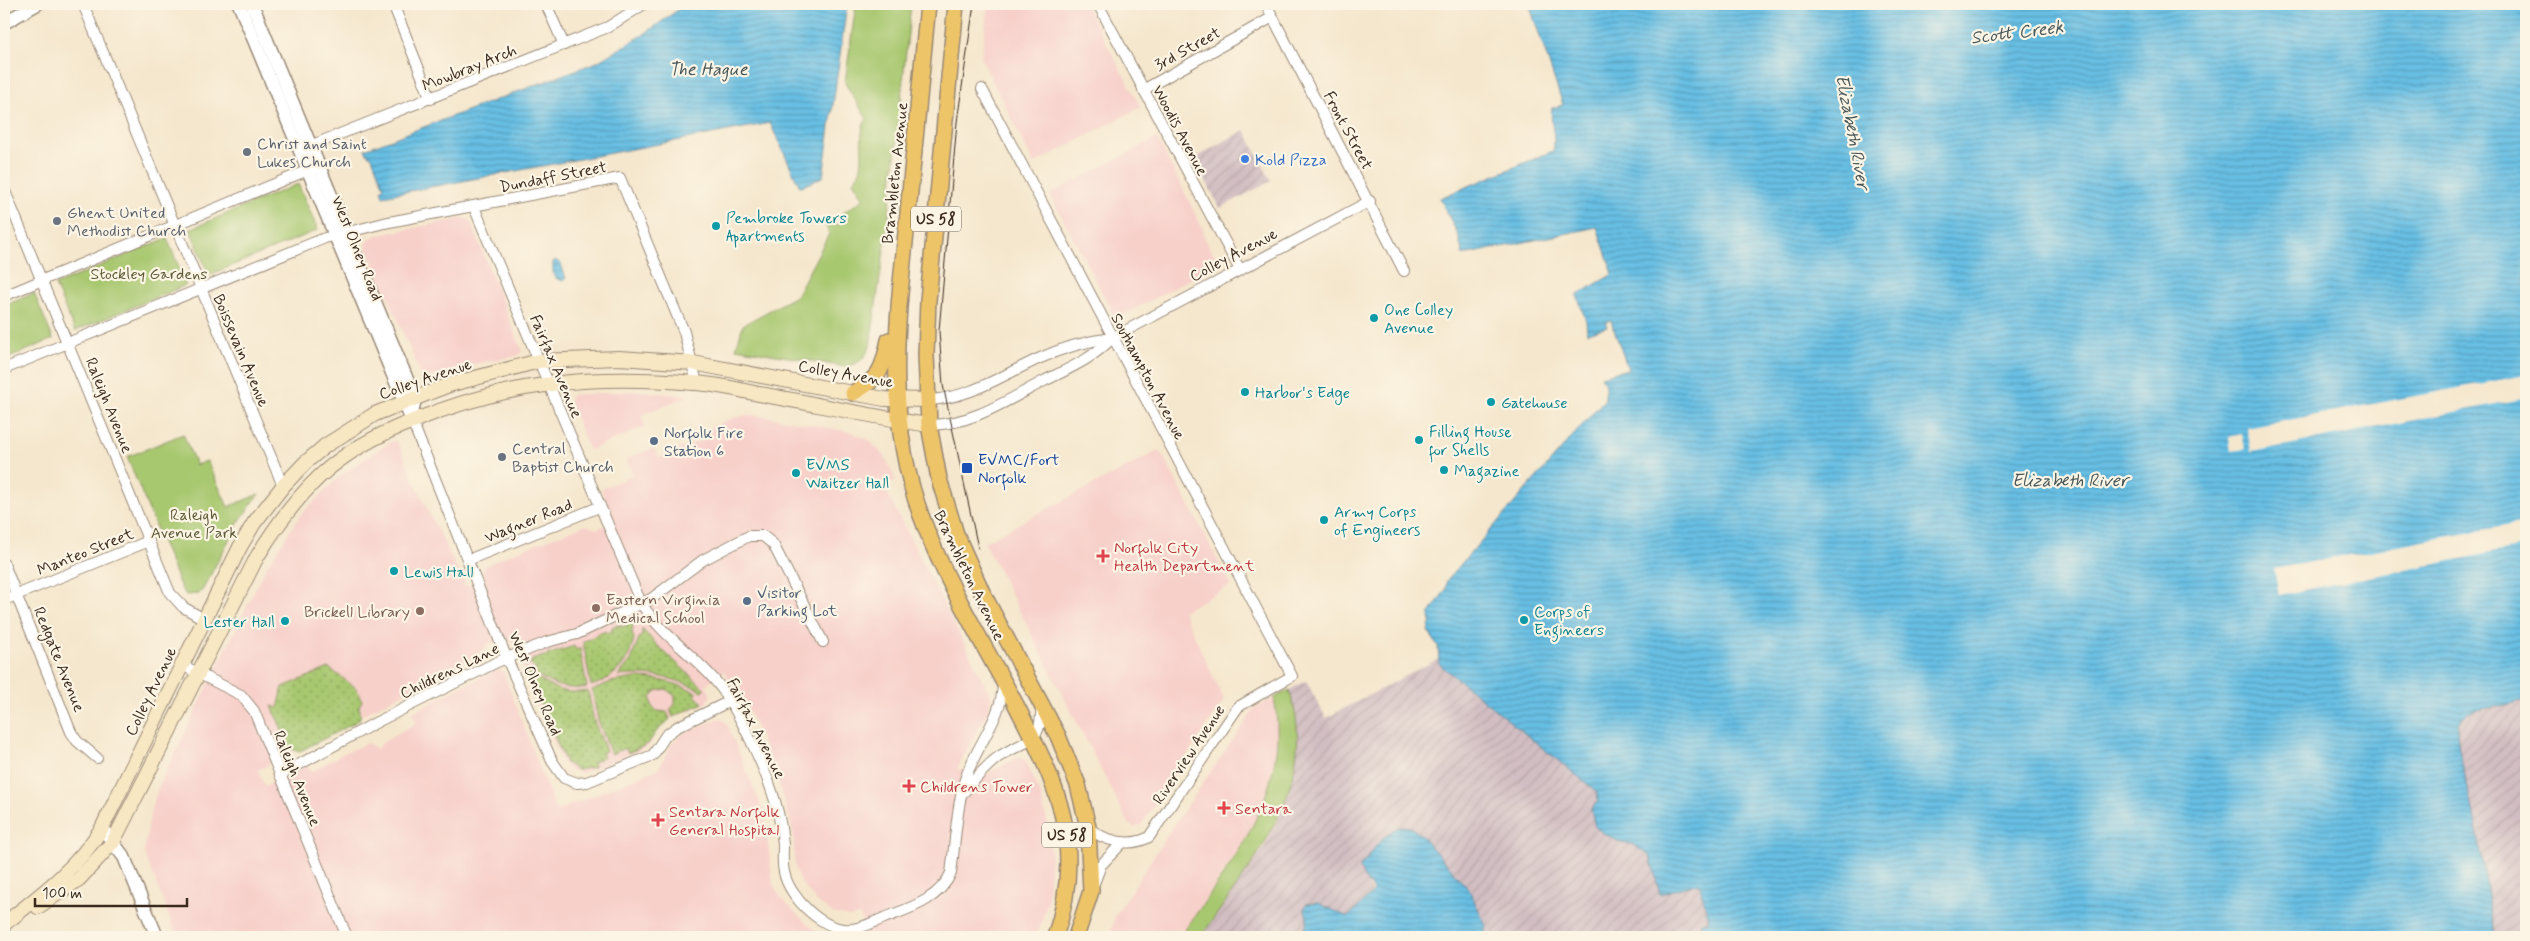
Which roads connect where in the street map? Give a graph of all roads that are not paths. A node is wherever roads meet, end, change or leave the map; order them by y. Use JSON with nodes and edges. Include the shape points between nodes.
{"nodes":[{"id":1,"x":37,"y":4,"type":"edge"},
{"id":2,"x":83,"y":4,"type":"edge"},
{"id":3,"x":240,"y":4,"type":"edge"},
{"id":4,"x":252,"y":4,"type":"edge"},
{"id":5,"x":393,"y":4,"type":"edge"},
{"id":6,"x":546,"y":4,"type":"edge"},
{"id":7,"x":644,"y":4,"type":"edge"},
{"id":8,"x":928,"y":4,"type":"edge"},
{"id":9,"x":956,"y":4,"type":"edge"},
{"id":10,"x":1098,"y":4,"type":"edge"},
{"id":11,"x":1266,"y":4,"type":"edge"},
{"id":12,"x":1273,"y":17,"type":"junction"},
{"id":13,"x":4,"y":24,"type":"edge"},
{"id":14,"x":564,"y":45,"type":"junction"},
{"id":15,"x":982,"y":88,"type":"dead end"},
{"id":16,"x":1143,"y":90,"type":"junction"},
{"id":17,"x":431,"y":98,"type":"junction"},
{"id":18,"x":305,"y":147,"type":"junction"},
{"id":19,"x":314,"y":168,"type":"junction"},
{"id":20,"x":4,"y":189,"type":"edge"},
{"id":21,"x":1370,"y":201,"type":"junction"},
{"id":22,"x":474,"y":207,"type":"junction"},
{"id":23,"x":175,"y":226,"type":"junction"},
{"id":24,"x":341,"y":233,"type":"junction"},
{"id":25,"x":1240,"y":270,"type":"junction"},
{"id":26,"x":1404,"y":271,"type":"dead end"},
{"id":27,"x":41,"y":280,"type":"junction"},
{"id":28,"x":901,"y":285,"type":"junction"},
{"id":29,"x":200,"y":289,"type":"junction"},
{"id":30,"x":4,"y":296,"type":"edge"},
{"id":31,"x":1112,"y":338,"type":"junction"},
{"id":32,"x":68,"y":343,"type":"junction"},
{"id":33,"x":539,"y":361,"type":"junction"},
{"id":34,"x":693,"y":362,"type":"junction"},
{"id":35,"x":4,"y":369,"type":"edge"},
{"id":36,"x":548,"y":383,"type":"junction"},
{"id":37,"x":696,"y":383,"type":"junction"},
{"id":38,"x":852,"y":393,"type":"junction"},
{"id":39,"x":409,"y":400,"type":"junction"},
{"id":40,"x":896,"y":400,"type":"junction"},
{"id":41,"x":927,"y":400,"type":"junction"},
{"id":42,"x":412,"y":421,"type":"junction"},
{"id":43,"x":898,"y":421,"type":"junction"},
{"id":44,"x":929,"y":425,"type":"junction"},
{"id":45,"x":283,"y":486,"type":"junction"},
{"id":46,"x":599,"y":506,"type":"junction"},
{"id":47,"x":149,"y":542,"type":"junction"},
{"id":48,"x":468,"y":560,"type":"junction"},
{"id":49,"x":4,"y":564,"type":"edge"},
{"id":50,"x":16,"y":595,"type":"junction"},
{"id":51,"x":4,"y":600,"type":"edge"},
{"id":52,"x":641,"y":603,"type":"junction"},
{"id":53,"x":204,"y":619,"type":"junction"},
{"id":54,"x":823,"y":642,"type":"dead end"},
{"id":55,"x":507,"y":659,"type":"junction"},
{"id":56,"x":182,"y":665,"type":"junction"},
{"id":57,"x":199,"y":674,"type":"junction"},
{"id":58,"x":1287,"y":678,"type":"joint"},
{"id":59,"x":1003,"y":680,"type":"junction"},
{"id":60,"x":730,"y":701,"type":"junction"},
{"id":61,"x":1041,"y":704,"type":"junction"},
{"id":62,"x":1033,"y":737,"type":"junction"},
{"id":63,"x":98,"y":758,"type":"dead end"},
{"id":64,"x":280,"y":775,"type":"junction"},
{"id":65,"x":962,"y":795,"type":"junction"},
{"id":66,"x":1088,"y":827,"type":"junction"},
{"id":67,"x":102,"y":828,"type":"junction"},
{"id":68,"x":113,"y":842,"type":"junction"},
{"id":69,"x":1123,"y":842,"type":"junction"},
{"id":70,"x":1091,"y":891,"type":"junction"},
{"id":71,"x":4,"y":924,"type":"edge"},
{"id":72,"x":4,"y":931,"type":"edge"},
{"id":73,"x":851,"y":933,"type":"edge"},
{"id":74,"x":7,"y":937,"type":"edge"},
{"id":75,"x":157,"y":937,"type":"edge"},
{"id":76,"x":347,"y":937,"type":"edge"},
{"id":77,"x":1055,"y":937,"type":"edge"},
{"id":78,"x":1076,"y":937,"type":"edge"},
{"id":79,"x":1084,"y":937,"type":"edge"}],
"edges":[{"from":1,"to":13,"type":"street"},
{"from":2,"to":23,"type":"street","name":"Boissevain Avenue"},
{"from":3,"to":18,"type":"street","name":"West Olney Road"},
{"from":4,"to":18,"type":"street","name":"West Olney Road"},
{"from":5,"to":17,"type":"street"},
{"from":6,"to":14,"type":"street"},
{"from":7,"to":14,"type":"street","name":"Mowbray Arch","via":[[608,27]]},
{"from":8,"to":28,"type":"main road","name":"Brambleton Avenue","number":"US 58"},
{"from":9,"to":41,"type":"main road","name":"Brambleton Avenue","number":"US 58","via":[[928,300]]},
{"from":10,"to":16,"type":"street","name":"Woodis Avenue"},
{"from":11,"to":12,"type":"street","name":"Front Street"},
{"from":12,"to":16,"type":"street","name":"3rd Street"},
{"from":12,"to":21,"type":"street","name":"Front Street"},
{"from":14,"to":17,"type":"street","name":"Mowbray Arch"},
{"from":15,"to":31,"type":"street","name":"Southampton Avenue"},
{"from":16,"to":25,"type":"street","name":"Woodis Avenue"},
{"from":17,"to":18,"type":"street","name":"Mowbray Arch"},
{"from":18,"to":19,"type":"street","name":"West Olney Road"},
{"from":19,"to":23,"type":"street"},
{"from":19,"to":24,"type":"street","name":"West Olney Road"},
{"from":20,"to":27,"type":"street","name":"Raleigh Avenue"},
{"from":21,"to":25,"type":"street","name":"Colley Avenue"},
{"from":21,"to":26,"type":"street","name":"Front Street"},
{"from":22,"to":24,"type":"street","name":"Dundaff Street"},
{"from":22,"to":33,"type":"street","name":"Fairfax Avenue"},
{"from":22,"to":34,"type":"street","name":"Dundaff Street","via":[[620,178],[684,332]]},
{"from":23,"to":27,"type":"street"},
{"from":23,"to":29,"type":"street","name":"Boissevain Avenue"},
{"from":24,"to":29,"type":"street"},
{"from":24,"to":39,"type":"street","name":"West Olney Road"},
{"from":25,"to":31,"type":"street","name":"Colley Avenue"},
{"from":27,"to":30,"type":"street"},
{"from":27,"to":32,"type":"street","name":"Raleigh Avenue"},
{"from":28,"to":38,"type":"main road","via":[[881,371]]},
{"from":28,"to":40,"type":"main road","name":"Brambleton Avenue","number":"US 58","via":[[896,339]]},
{"from":29,"to":32,"type":"street"},
{"from":29,"to":45,"type":"street","name":"Boissevain Avenue"},
{"from":31,"to":41,"type":"street","name":"Colley Avenue","via":[[1090,340],[1053,353],[966,394]]},
{"from":31,"to":44,"type":"street","name":"Colley Avenue","via":[[1096,354],[991,409],[958,421]]},
{"from":31,"to":58,"type":"street","name":"Southampton Avenue"},
{"from":32,"to":35,"type":"street"},
{"from":32,"to":47,"type":"street","name":"Raleigh Avenue"},
{"from":33,"to":34,"type":"main road","name":"Colley Avenue","via":[[619,358]]},
{"from":33,"to":36,"type":"street","name":"Fairfax Avenue"},
{"from":33,"to":39,"type":"main road","name":"Colley Avenue","via":[[449,385]]},
{"from":34,"to":37,"type":"street","name":"Dundaff Street"},
{"from":34,"to":38,"type":"main road","name":"Colley Avenue"},
{"from":36,"to":37,"type":"main road","name":"Colley Avenue","via":[[638,379]]},
{"from":36,"to":42,"type":"main road","name":"Colley Avenue","via":[[464,401]]},
{"from":36,"to":46,"type":"street","name":"Fairfax Avenue"},
{"from":37,"to":43,"type":"main road","name":"Colley Avenue"},
{"from":38,"to":40,"type":"main road","name":"Colley Avenue"},
{"from":39,"to":42,"type":"street","name":"West Olney Road"},
{"from":39,"to":45,"type":"main road","name":"Colley Avenue","via":[[375,414],[341,435],[305,463]]},
{"from":40,"to":41,"type":"main road","name":"Colley Avenue"},
{"from":40,"to":43,"type":"main road","name":"Brambleton Avenue","number":"US 58"},
{"from":41,"to":44,"type":"main road","name":"Brambleton Avenue","number":"US 58"},
{"from":42,"to":48,"type":"street","name":"West Olney Road"},
{"from":42,"to":57,"type":"main road","name":"Colley Avenue","via":[[384,432],[340,459],[291,508],[257,557]]},
{"from":43,"to":44,"type":"main road","name":"Colley Avenue"},
{"from":43,"to":59,"type":"main road","name":"Brambleton Avenue","number":"US 58","via":[[909,475],[926,528]]},
{"from":44,"to":61,"type":"main road","name":"Brambleton Avenue","number":"US 58","via":[[943,494],[956,534],[982,592]]},
{"from":45,"to":53,"type":"main road","name":"Colley Avenue","via":[[240,547]]},
{"from":46,"to":48,"type":"street","name":"Wagner Road"},
{"from":46,"to":52,"type":"street","name":"Fairfax Avenue"},
{"from":47,"to":50,"type":"street","name":"Manteo Street"},
{"from":47,"to":53,"type":"street","name":"Raleigh Avenue","via":[[170,593],[184,607]]},
{"from":48,"to":55,"type":"street","name":"West Olney Road"},
{"from":49,"to":50,"type":"street","name":"Redgate Avenue"},
{"from":50,"to":51,"type":"street","name":"Manteo Street"},
{"from":50,"to":63,"type":"street","name":"Redgate Avenue","via":[[71,732],[77,742]]},
{"from":52,"to":54,"type":"street","name":"Childrens Lane","via":[[703,560],[749,536],[763,536],[773,544]]},
{"from":52,"to":55,"type":"street","name":"Childrens Lane","via":[[577,634],[547,642]]},
{"from":52,"to":60,"type":"street","name":"Fairfax Avenue","via":[[672,641],[704,668]]},
{"from":53,"to":56,"type":"main road","name":"Colley Avenue"},
{"from":55,"to":60,"type":"street","name":"West Olney Road","via":[[552,761],[571,782],[587,782],[653,755],[676,727]]},
{"from":55,"to":64,"type":"street","name":"Childrens Lane","via":[[377,722]]},
{"from":56,"to":57,"type":"street","name":"Raleigh Avenue"},
{"from":56,"to":67,"type":"main road","name":"Colley Avenue"},
{"from":57,"to":64,"type":"street","name":"Raleigh Avenue","via":[[248,702]]},
{"from":57,"to":68,"type":"main road","name":"Colley Avenue"},
{"from":58,"to":69,"type":"street","name":"Riverview Avenue","via":[[1238,707],[1149,837]]},
{"from":59,"to":62,"type":"main road","name":"Brambleton Avenue","number":"US 58"},
{"from":59,"to":65,"type":"street","via":[[1003,700],[973,757]]},
{"from":60,"to":73,"type":"street","name":"Fairfax Avenue","via":[[770,785],[780,824],[787,881],[806,907],[823,920]]},
{"from":61,"to":62,"type":"street","via":[[1039,727]]},
{"from":61,"to":66,"type":"main road","name":"Brambleton Avenue","number":"US 58","via":[[1069,760]]},
{"from":62,"to":65,"type":"street","via":[[983,770]]},
{"from":62,"to":77,"type":"main road","name":"Brambleton Avenue","number":"US 58","via":[[1053,778],[1067,838],[1067,888]]},
{"from":64,"to":76,"type":"street","name":"Raleigh Avenue"},
{"from":65,"to":73,"type":"street","via":[[951,873],[941,890],[918,905]]},
{"from":66,"to":69,"type":"street","name":"Riverview Avenue","via":[[1102,838]]},
{"from":66,"to":70,"type":"main road","name":"Brambleton Avenue","number":"US 58"},
{"from":67,"to":68,"type":"street"},
{"from":67,"to":71,"type":"main road","name":"Colley Avenue","via":[[75,865]]},
{"from":68,"to":71,"type":"main road","name":"Colley Avenue","via":[[64,891]]},
{"from":68,"to":75,"type":"street","via":[[124,857]]},
{"from":69,"to":70,"type":"street","via":[[1101,865]]},
{"from":70,"to":78,"type":"main road","name":"Brambleton Avenue","number":"US 58"},
{"from":70,"to":79,"type":"main road"},
{"from":72,"to":74,"type":"street"}]}
